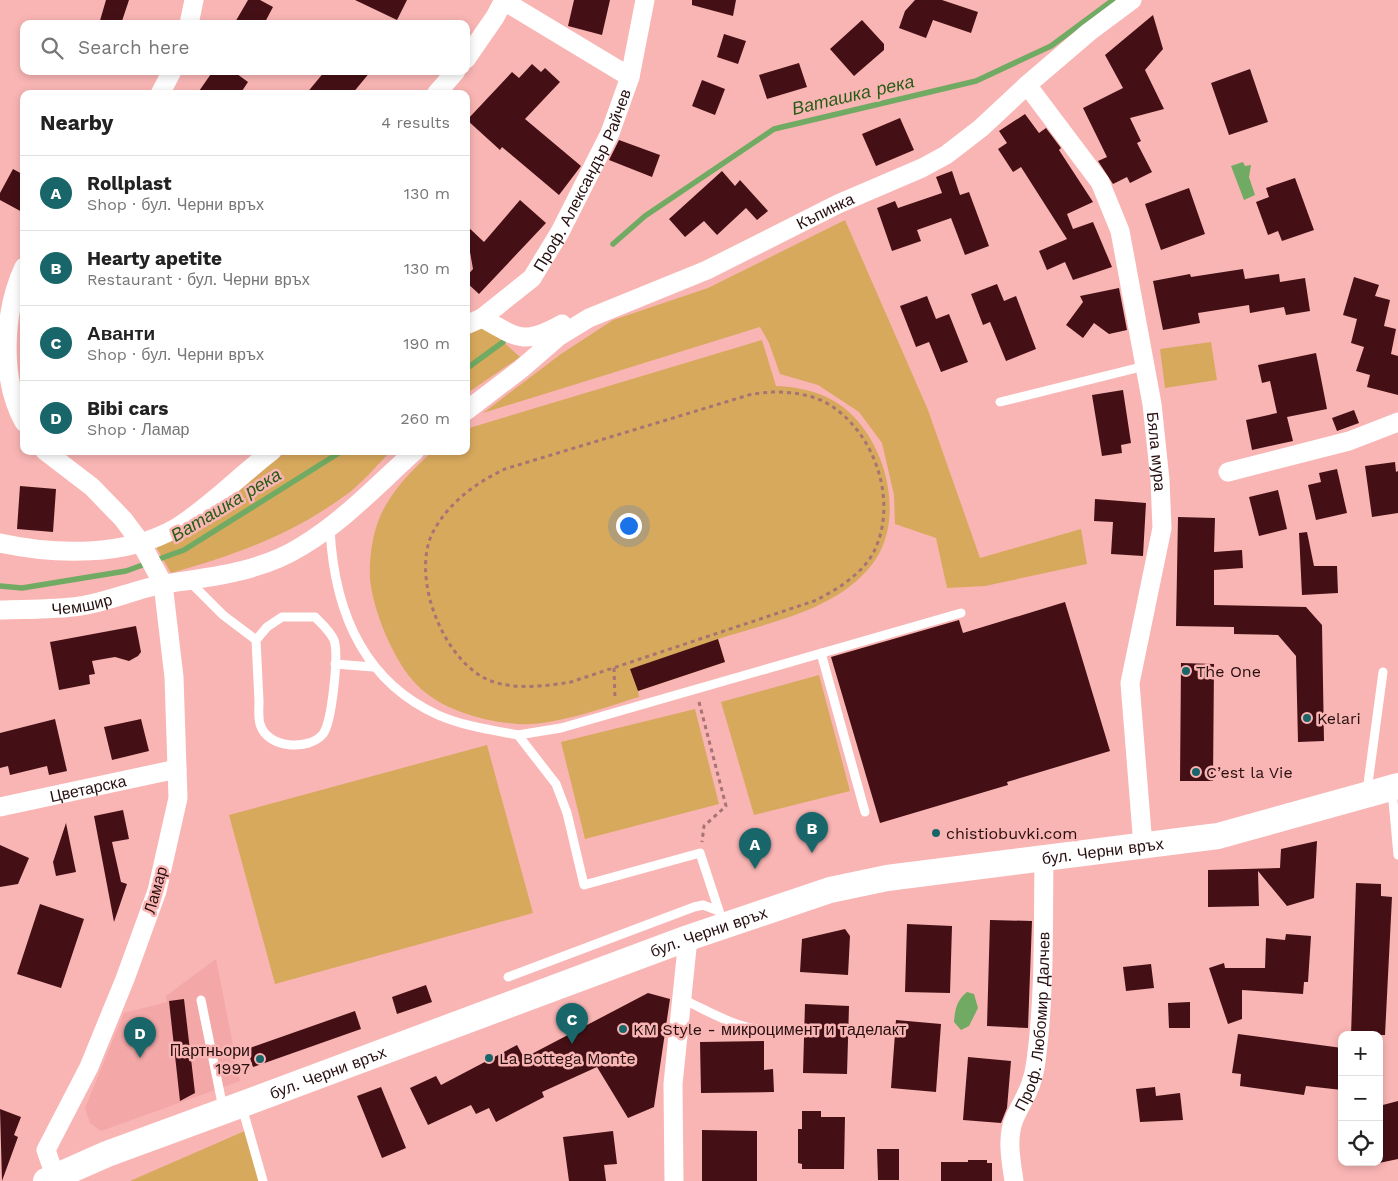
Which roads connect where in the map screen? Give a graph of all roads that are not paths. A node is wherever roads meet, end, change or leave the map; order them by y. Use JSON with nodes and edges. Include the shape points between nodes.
{"nodes":[{"id":1,"x":194,"y":0,"type":"edge"},
{"id":2,"x":504,"y":0,"type":"edge"},
{"id":3,"x":645,"y":0,"type":"edge"},
{"id":4,"x":1132,"y":0,"type":"edge"},
{"id":5,"x":190,"y":20,"type":"edge"},
{"id":6,"x":470,"y":52,"type":"edge"},
{"id":7,"x":170,"y":75,"type":"edge"},
{"id":8,"x":453,"y":75,"type":"edge"},
{"id":9,"x":630,"y":77,"type":"junction"},
{"id":10,"x":1026,"y":85,"type":"junction"},
{"id":11,"x":162,"y":90,"type":"edge"},
{"id":12,"x":439,"y":90,"type":"edge"},
{"id":13,"x":20,"y":276,"type":"edge"},
{"id":14,"x":589,"y":318,"type":"junction"},
{"id":15,"x":474,"y":322,"type":"edge"},
{"id":16,"x":1145,"y":366,"type":"junction"},
{"id":17,"x":1000,"y":402,"type":"dead end"},
{"id":18,"x":470,"y":408,"type":"edge"},
{"id":19,"x":20,"y":412,"type":"edge"},
{"id":20,"x":1398,"y":422,"type":"edge"},
{"id":21,"x":50,"y":455,"type":"edge"},
{"id":22,"x":411,"y":455,"type":"edge"},
{"id":23,"x":253,"y":457,"type":"edge"},
{"id":24,"x":1228,"y":472,"type":"dead end"},
{"id":25,"x":330,"y":529,"type":"junction"},
{"id":26,"x":0,"y":543,"type":"edge"},
{"id":27,"x":143,"y":548,"type":"junction"},
{"id":28,"x":161,"y":580,"type":"junction"},
{"id":29,"x":190,"y":582,"type":"junction"},
{"id":30,"x":0,"y":610,"type":"edge"},
{"id":31,"x":961,"y":613,"type":"dead end"},
{"id":32,"x":256,"y":640,"type":"junction"},
{"id":33,"x":821,"y":653,"type":"junction"},
{"id":34,"x":335,"y":664,"type":"junction"},
{"id":35,"x":372,"y":667,"type":"junction"},
{"id":36,"x":1383,"y":672,"type":"dead end"},
{"id":37,"x":518,"y":735,"type":"junction"},
{"id":38,"x":177,"y":769,"type":"junction"},
{"id":39,"x":1395,"y":786,"type":"edge"},
{"id":40,"x":1367,"y":794,"type":"junction"},
{"id":41,"x":0,"y":807,"type":"edge"},
{"id":42,"x":865,"y":812,"type":"dead end"},
{"id":43,"x":1143,"y":846,"type":"junction"},
{"id":44,"x":1398,"y":854,"type":"edge"},
{"id":45,"x":1044,"y":859,"type":"junction"},
{"id":46,"x":721,"y":919,"type":"junction"},
{"id":47,"x":688,"y":938,"type":"junction"},
{"id":48,"x":508,"y":977,"type":"dead end"},
{"id":49,"x":682,"y":998,"type":"junction"},
{"id":50,"x":201,"y":1000,"type":"dead end"},
{"id":51,"x":772,"y":1030,"type":"dead end"},
{"id":52,"x":232,"y":1108,"type":"junction"},
{"id":53,"x":51,"y":1178,"type":"edge"},
{"id":54,"x":263,"y":1181,"type":"edge"},
{"id":55,"x":674,"y":1181,"type":"edge"},
{"id":56,"x":1014,"y":1181,"type":"edge"}],
"edges":[{"from":1,"to":5,"type":"street"},
{"from":2,"to":6,"type":"street"},
{"from":2,"to":9,"type":"street"},
{"from":3,"to":9,"type":"street","name":"Проф. Александър Райчев"},
{"from":4,"to":10,"type":"street","name":"Къпинка"},
{"from":7,"to":11,"type":"street"},
{"from":8,"to":12,"type":"street"},
{"from":9,"to":15,"type":"street","name":"Проф. Александър Райчев","via":[[610,133],[556,240],[532,278]]},
{"from":10,"to":14,"type":"street","name":"Къпинка","via":[[981,128],[946,155],[838,204],[707,270]]},
{"from":10,"to":16,"type":"street","name":"Бяла мура","via":[[1100,182],[1120,231]]},
{"from":13,"to":19,"type":"street","via":[[10,314],[7,350],[10,386]]},
{"from":14,"to":15,"type":"street","name":"Къпинка","via":[[580,316],[528,338]]},
{"from":14,"to":18,"type":"street","via":[[558,337]]},
{"from":16,"to":17,"type":"lane"},
{"from":16,"to":43,"type":"street","name":"Бяла мура","via":[[1160,480],[1162,528],[1130,683]]},
{"from":20,"to":24,"type":"street","via":[[1349,441]]},
{"from":21,"to":27,"type":"street","via":[[92,487],[123,519]]},
{"from":22,"to":25,"type":"street","name":"Чемшир"},
{"from":23,"to":27,"type":"street","via":[[176,527]]},
{"from":25,"to":29,"type":"street","name":"Чемшир","via":[[274,560]]},
{"from":25,"to":35,"type":"lane","via":[[332,556],[344,610]]},
{"from":26,"to":27,"type":"street","via":[[31,550]]},
{"from":27,"to":28,"type":"street"},
{"from":28,"to":29,"type":"street","name":"Чемшир"},
{"from":28,"to":30,"type":"street","name":"Чемшир","via":[[80,606]]},
{"from":28,"to":38,"type":"street","name":"Ламар","via":[[174,677]]},
{"from":29,"to":32,"type":"lane","via":[[223,615]]},
{"from":31,"to":33,"type":"lane"},
{"from":32,"to":34,"type":"lane","via":[[282,617],[315,617],[335,641]]},
{"from":32,"to":34,"type":"lane","via":[[260,724],[268,738],[281,745],[313,742],[323,733],[329,719]]},
{"from":33,"to":37,"type":"lane","via":[[554,730]]},
{"from":33,"to":42,"type":"lane"},
{"from":34,"to":35,"type":"lane"},
{"from":35,"to":37,"type":"lane","via":[[406,698],[438,715]]},
{"from":36,"to":40,"type":"lane"},
{"from":37,"to":46,"type":"lane","via":[[556,784],[567,814],[584,885],[700,853]]},
{"from":38,"to":41,"type":"street","name":"Цветарска"},
{"from":38,"to":53,"type":"street","name":"Ламар","via":[[178,798],[157,891],[89,1067],[46,1150]]},
{"from":39,"to":40,"type":"main road","name":"бул. Черни връх"},
{"from":39,"to":44,"type":"lane"},
{"from":40,"to":43,"type":"main road","name":"бул. Черни връх","via":[[1218,836]]},
{"from":43,"to":45,"type":"main road","name":"бул. Черни връх"},
{"from":45,"to":46,"type":"main road","name":"бул. Черни връх","via":[[855,884]]},
{"from":45,"to":56,"type":"street","name":"Проф. Любомир Далчев","via":[[1042,1015],[1035,1071],[1026,1099],[1014,1118],[1011,1136]]},
{"from":46,"to":47,"type":"main road","name":"бул. Черни връх"},
{"from":46,"to":48,"type":"lane","via":[[703,905],[694,907]]},
{"from":47,"to":49,"type":"street"},
{"from":47,"to":52,"type":"main road","name":"бул. Черни връх"},
{"from":49,"to":51,"type":"lane","via":[[737,1026]]},
{"from":49,"to":55,"type":"street","via":[[673,1084]]},
{"from":50,"to":52,"type":"lane"},
{"from":52,"to":53,"type":"main road","name":"бул. Черни връх"},
{"from":52,"to":54,"type":"lane"}]}
